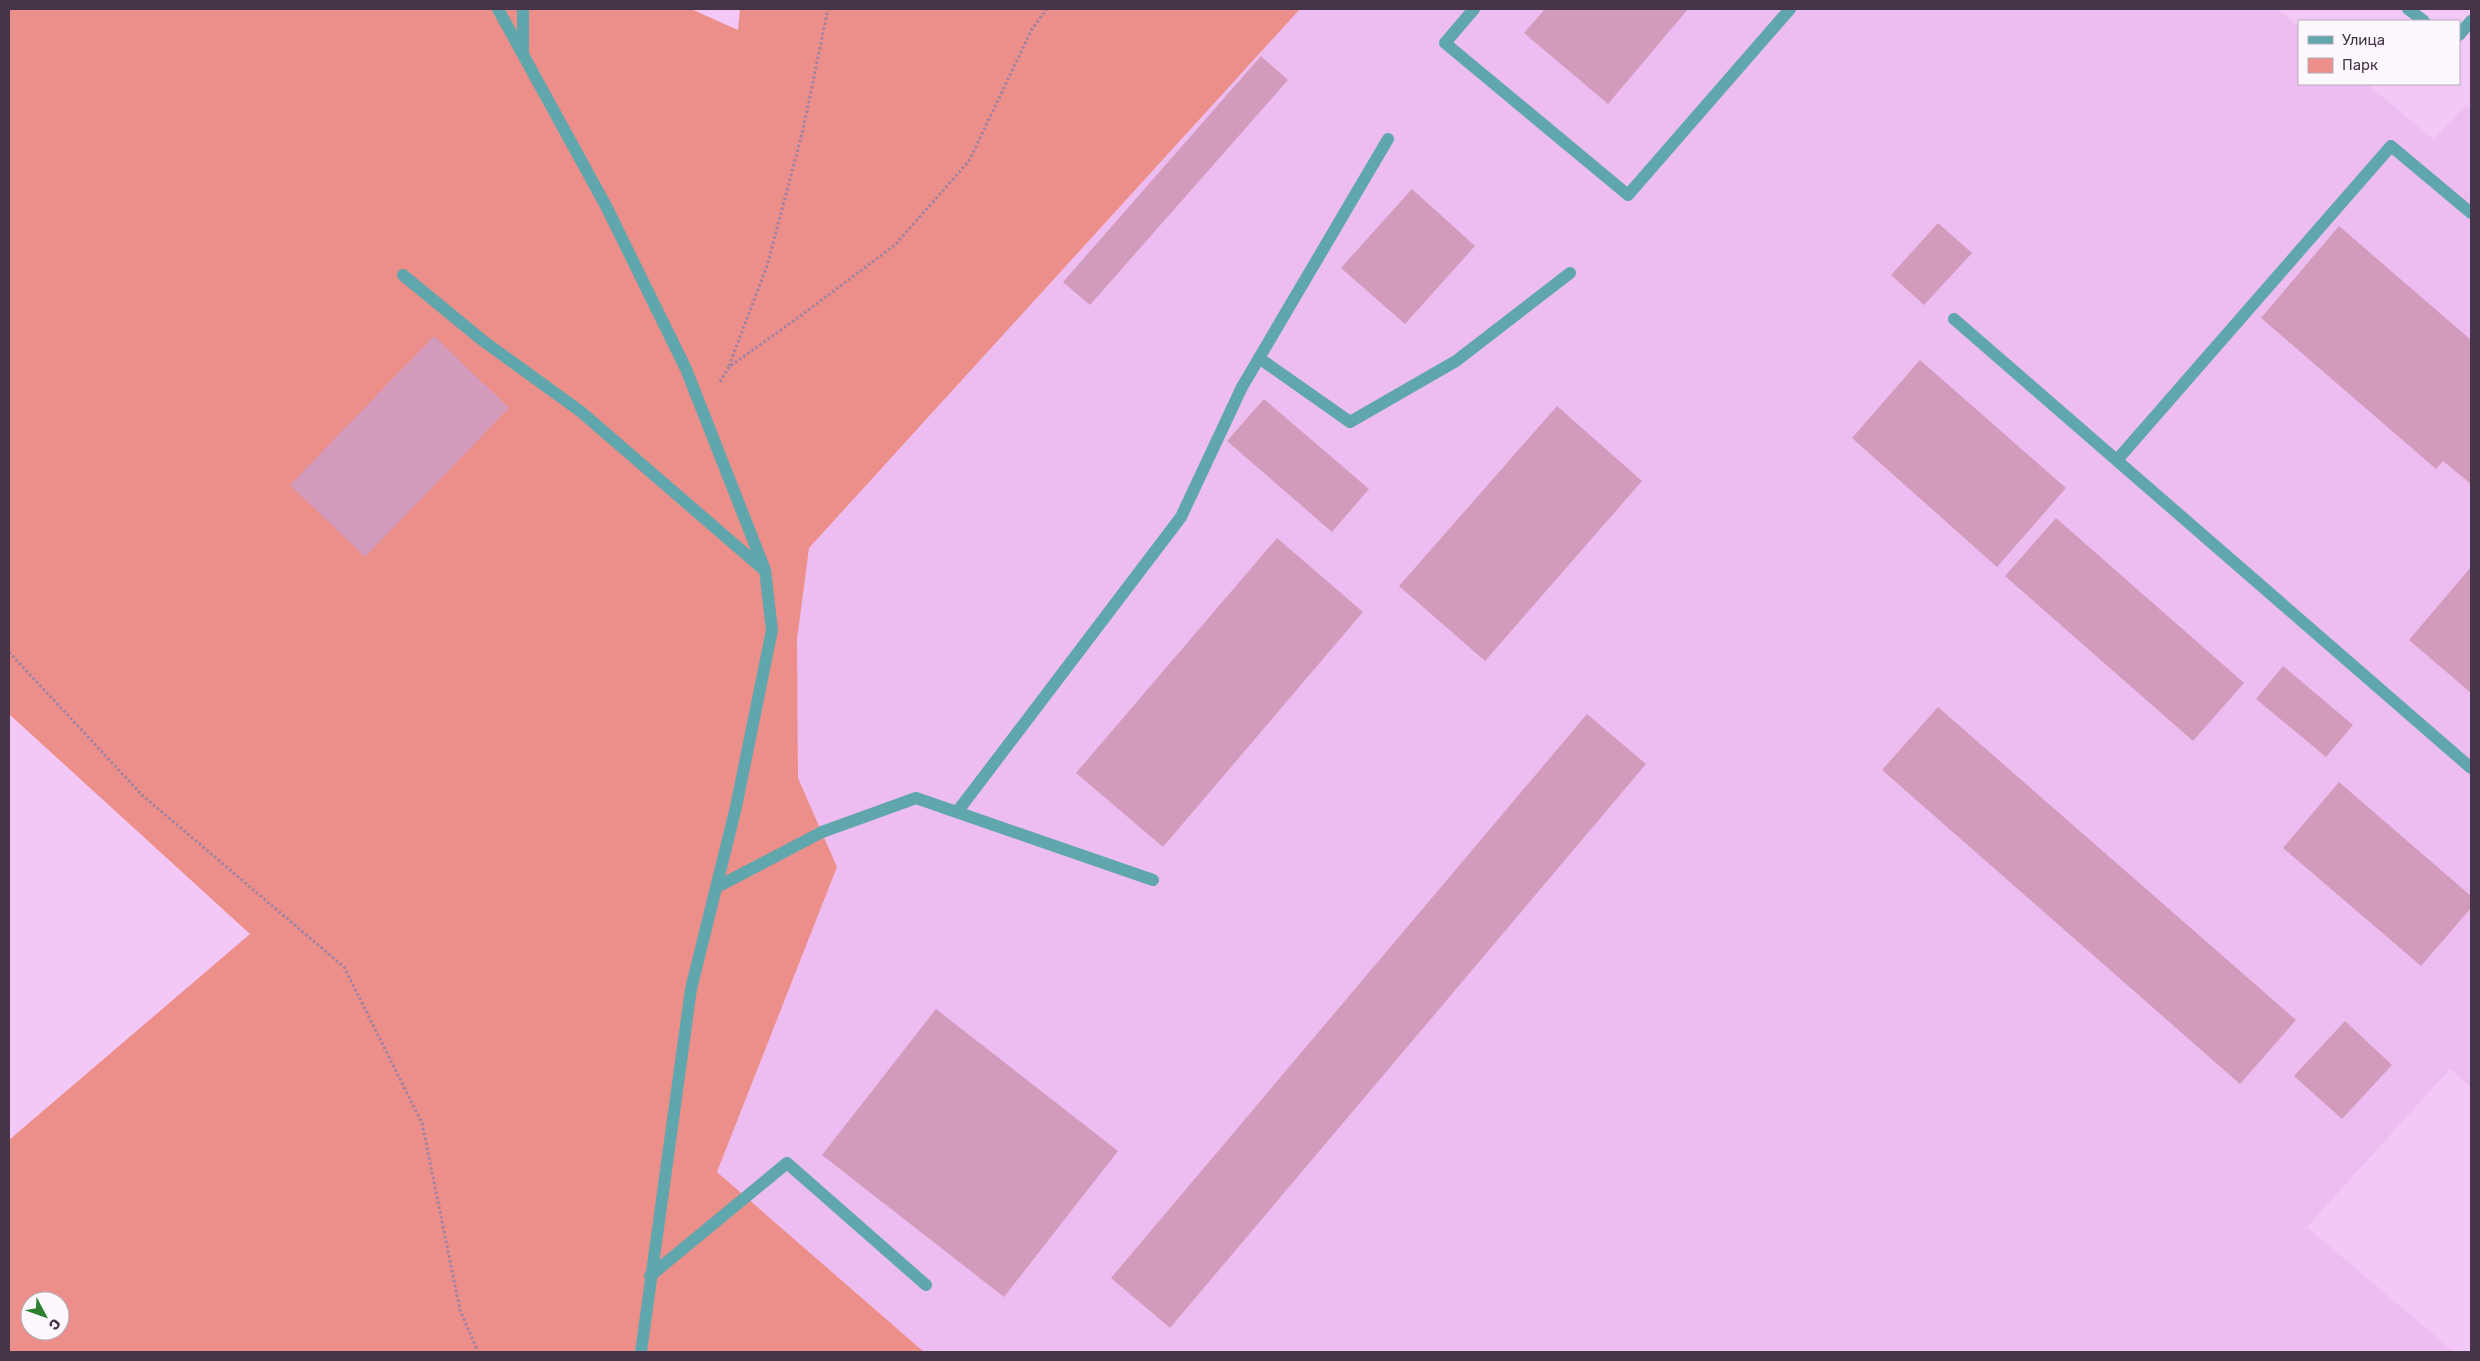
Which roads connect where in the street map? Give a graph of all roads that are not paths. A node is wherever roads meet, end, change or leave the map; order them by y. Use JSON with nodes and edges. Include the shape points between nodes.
{"nodes":[{"id":1,"x":498,"y":9,"type":"edge"},
{"id":2,"x":523,"y":9,"type":"edge"},
{"id":3,"x":1474,"y":9,"type":"edge"},
{"id":4,"x":1790,"y":9,"type":"edge"},
{"id":5,"x":2408,"y":9,"type":"edge"},
{"id":6,"x":2423,"y":20,"type":"edge"},
{"id":7,"x":2471,"y":21,"type":"edge"},
{"id":8,"x":2460,"y":34,"type":"edge"},
{"id":9,"x":523,"y":52,"type":"junction"},
{"id":10,"x":1388,"y":139,"type":"dead end"},
{"id":11,"x":2471,"y":213,"type":"edge"},
{"id":12,"x":1570,"y":273,"type":"dead end"},
{"id":13,"x":403,"y":275,"type":"dead end"},
{"id":14,"x":1954,"y":318,"type":"dead end"},
{"id":15,"x":1259,"y":358,"type":"junction"},
{"id":16,"x":2117,"y":460,"type":"junction"},
{"id":17,"x":765,"y":570,"type":"junction"},
{"id":18,"x":2471,"y":768,"type":"edge"},
{"id":19,"x":957,"y":812,"type":"junction"},
{"id":20,"x":1153,"y":880,"type":"dead end"},
{"id":21,"x":716,"y":887,"type":"junction"},
{"id":22,"x":650,"y":1276,"type":"junction"},
{"id":23,"x":926,"y":1285,"type":"dead end"},
{"id":24,"x":641,"y":1352,"type":"edge"}],
"edges":[{"from":1,"to":9,"type":"lane"},
{"from":2,"to":9,"type":"lane"},
{"from":3,"to":4,"type":"lane","via":[[1445,43],[1628,195]]},
{"from":5,"to":6,"type":"lane"},
{"from":7,"to":8,"type":"lane"},
{"from":9,"to":17,"type":"lane","via":[[610,215],[686,369]]},
{"from":10,"to":15,"type":"lane"},
{"from":11,"to":16,"type":"lane","via":[[2391,146]]},
{"from":12,"to":15,"type":"lane","via":[[1456,361],[1350,422]]},
{"from":13,"to":17,"type":"lane","via":[[482,340],[580,411]]},
{"from":14,"to":16,"type":"lane"},
{"from":15,"to":19,"type":"lane","via":[[1180,517]]},
{"from":16,"to":18,"type":"lane"},
{"from":17,"to":21,"type":"lane","via":[[772,630],[736,807]]},
{"from":19,"to":20,"type":"lane"},
{"from":19,"to":21,"type":"lane","via":[[916,798],[822,832]]},
{"from":21,"to":22,"type":"lane","via":[[691,989]]},
{"from":22,"to":23,"type":"lane","via":[[787,1163]]},
{"from":22,"to":24,"type":"lane"}]}
